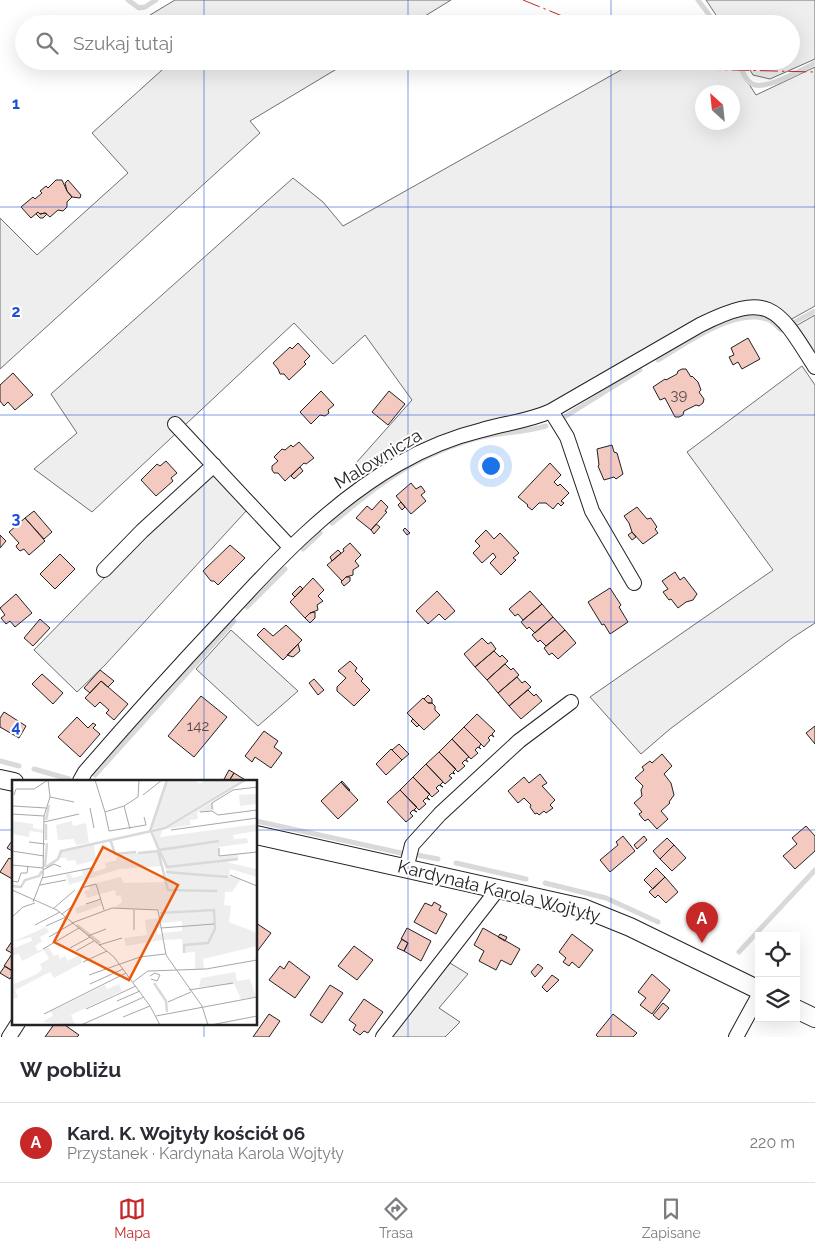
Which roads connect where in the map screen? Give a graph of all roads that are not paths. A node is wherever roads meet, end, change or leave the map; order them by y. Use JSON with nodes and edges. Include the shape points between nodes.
{"nodes":[{"id":1,"x":815,"y":367,"type":"edge"},
{"id":2,"x":551,"y":411,"type":"junction"},
{"id":3,"x":175,"y":424,"type":"dead end"},
{"id":4,"x":214,"y":465,"type":"junction"},
{"id":5,"x":290,"y":547,"type":"junction"},
{"id":6,"x":104,"y":570,"type":"dead end"},
{"id":7,"x":634,"y":583,"type":"dead end"},
{"id":8,"x":571,"y":702,"type":"dead end"},
{"id":9,"x":81,"y":780,"type":"edge"},
{"id":10,"x":258,"y":835,"type":"edge"},
{"id":11,"x":406,"y":869,"type":"junction"},
{"id":12,"x":498,"y":889,"type":"junction"},
{"id":13,"x":755,"y":988,"type":"edge"},
{"id":14,"x":755,"y":1002,"type":"edge"},
{"id":15,"x":800,"y":1011,"type":"edge"},
{"id":16,"x":815,"y":1018,"type":"edge"},
{"id":17,"x":17,"y":1024,"type":"edge"},
{"id":18,"x":9,"y":1037,"type":"edge"},
{"id":19,"x":383,"y":1037,"type":"edge"},
{"id":20,"x":736,"y":1037,"type":"edge"}],
"edges":[{"from":1,"to":2,"type":"street","name":"Malownicza","via":[[787,325],[772,310],[742,308],[700,325]]},
{"from":2,"to":5,"type":"street","name":"Malownicza","via":[[462,435],[399,464],[350,495]]},
{"from":2,"to":7,"type":"street","via":[[567,437],[592,511]]},
{"from":3,"to":4,"type":"street"},
{"from":4,"to":5,"type":"street"},
{"from":4,"to":6,"type":"street"},
{"from":5,"to":9,"type":"street","name":"Malownicza","via":[[144,703]]},
{"from":8,"to":11,"type":"street","via":[[519,741],[440,814],[412,845]]},
{"from":10,"to":11,"type":"street","name":"Kardynała Karola Wojtyły"},
{"from":11,"to":12,"type":"street","name":"Kardynała Karola Wojtyły"},
{"from":12,"to":13,"type":"street","name":"Kardynała Karola Wojtyły","via":[[605,916]]},
{"from":12,"to":19,"type":"street"},
{"from":14,"to":20,"type":"street"},
{"from":15,"to":16,"type":"street"},
{"from":17,"to":18,"type":"street"}]}
